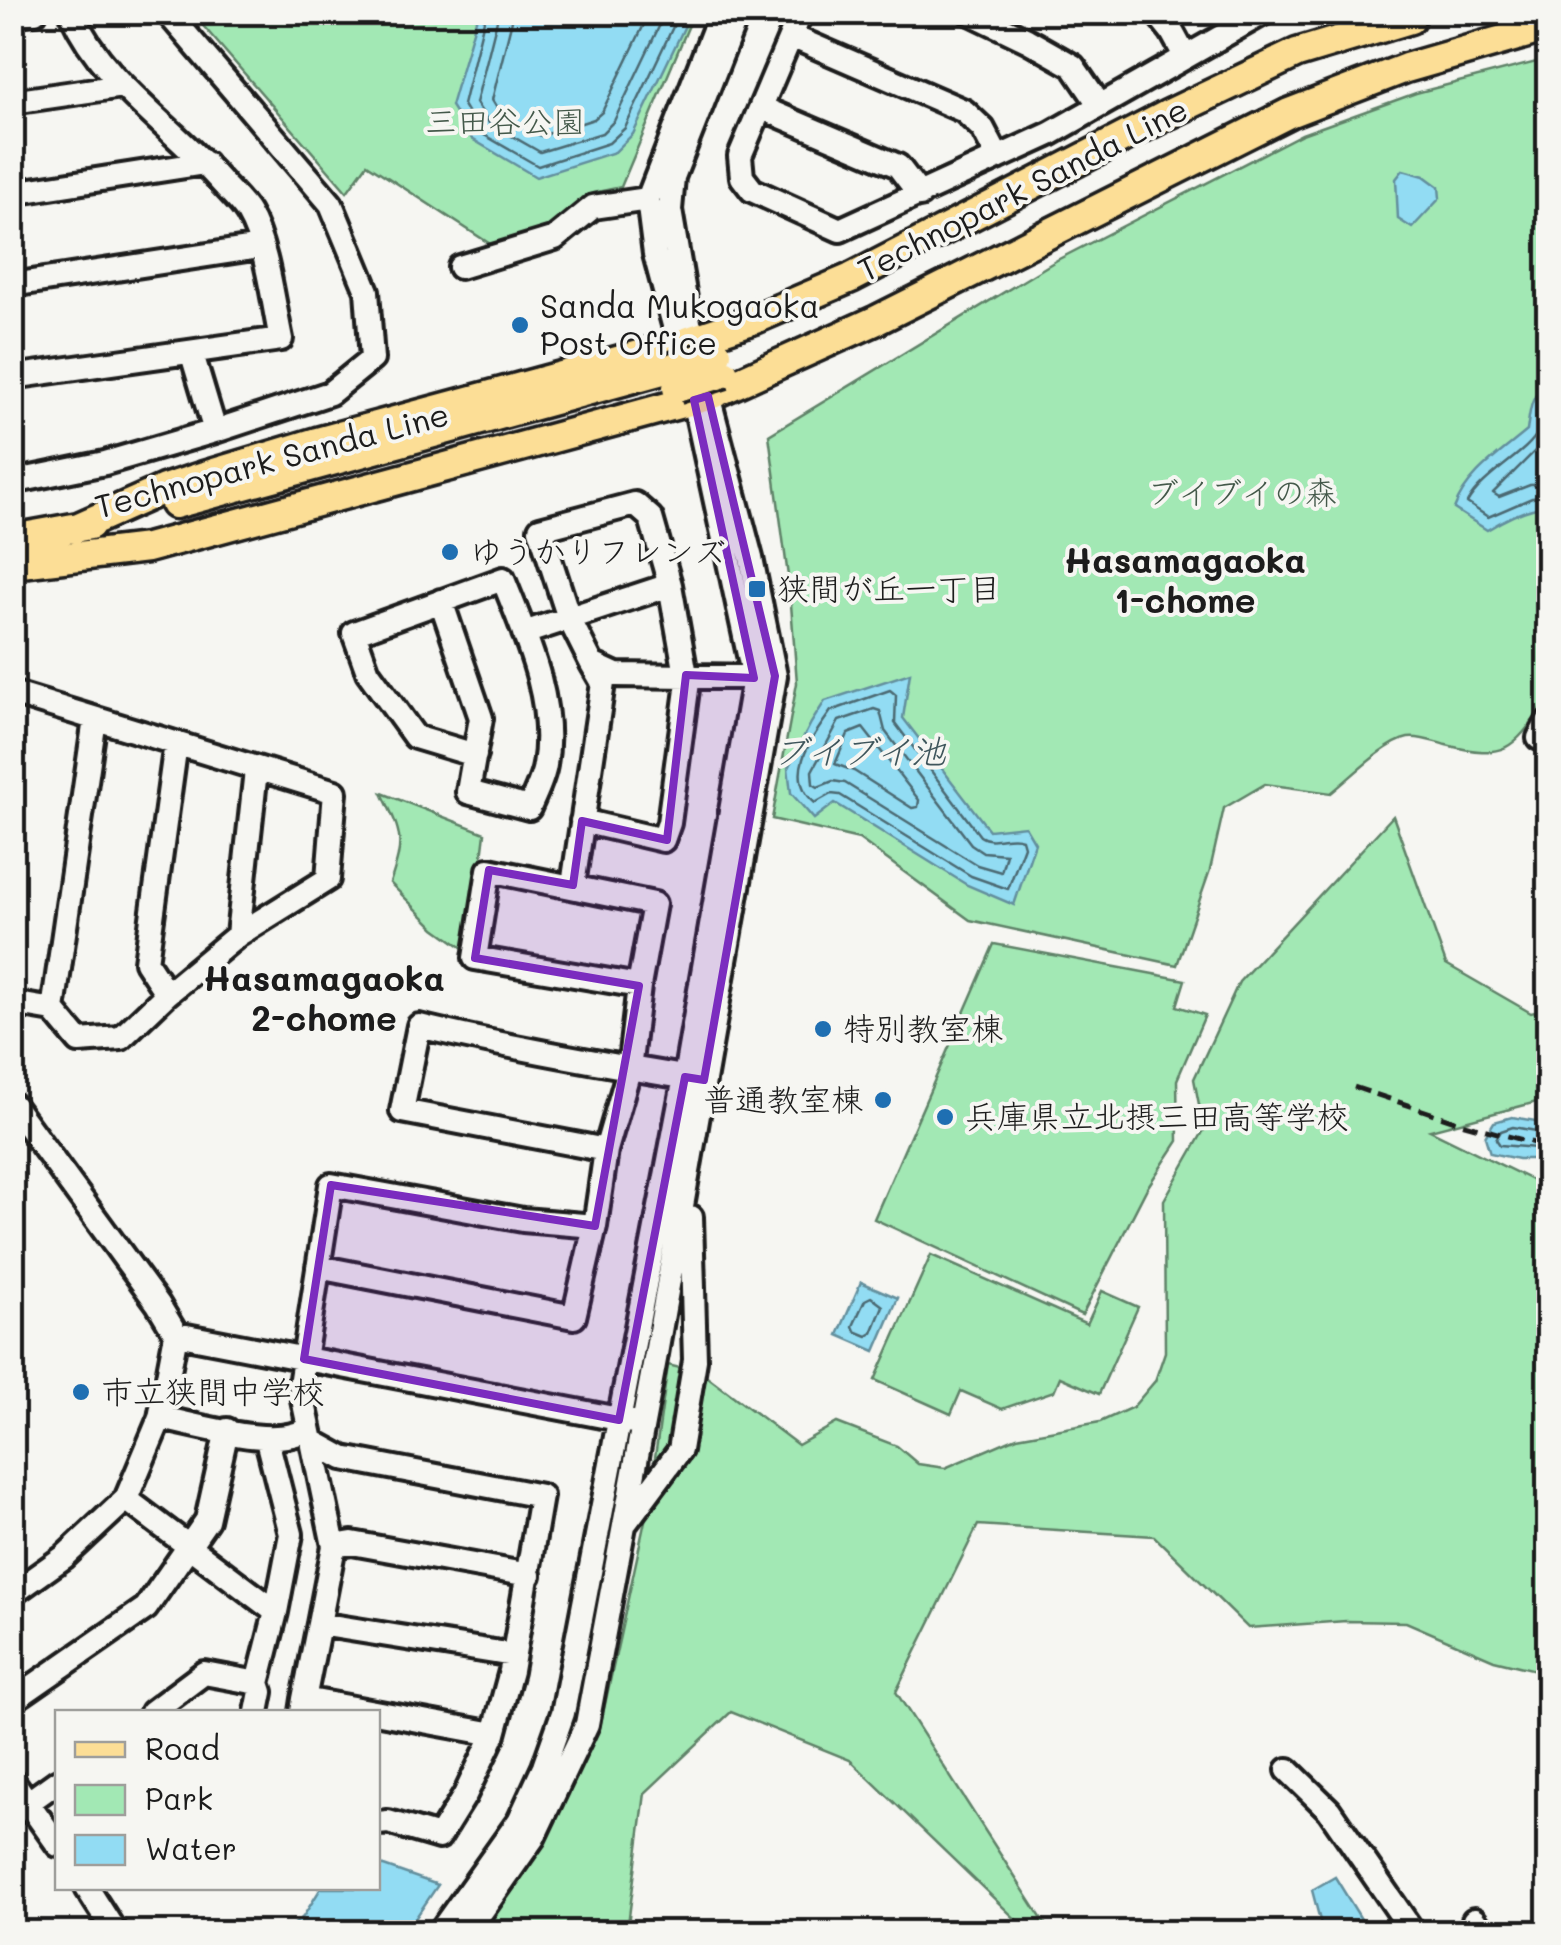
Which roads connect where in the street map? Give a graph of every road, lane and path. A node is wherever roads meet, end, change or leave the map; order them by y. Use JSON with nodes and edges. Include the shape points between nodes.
{"nodes":[{"id":1,"x":35,"y":12,"type":"edge"},
{"id":2,"x":72,"y":12,"type":"edge"},
{"id":3,"x":167,"y":12,"type":"edge"},
{"id":4,"x":721,"y":12,"type":"edge"},
{"id":5,"x":738,"y":12,"type":"edge"},
{"id":6,"x":801,"y":12,"type":"edge"},
{"id":7,"x":968,"y":12,"type":"edge"},
{"id":8,"x":1156,"y":12,"type":"edge"},
{"id":9,"x":1543,"y":12,"type":"edge"},
{"id":10,"x":1257,"y":14,"type":"edge"},
{"id":11,"x":12,"y":15,"type":"edge"},
{"id":12,"x":1422,"y":16,"type":"edge"},
{"id":13,"x":1548,"y":27,"type":"edge"},
{"id":14,"x":791,"y":36,"type":"junction"},
{"id":15,"x":1185,"y":56,"type":"junction"},
{"id":16,"x":122,"y":86,"type":"junction"},
{"id":17,"x":12,"y":102,"type":"edge"},
{"id":18,"x":1100,"y":104,"type":"junction"},
{"id":19,"x":762,"y":108,"type":"junction"},
{"id":20,"x":998,"y":158,"type":"junction"},
{"id":21,"x":205,"y":163,"type":"junction"},
{"id":22,"x":12,"y":193,"type":"edge"},
{"id":23,"x":920,"y":195,"type":"junction"},
{"id":24,"x":648,"y":199,"type":"junction"},
{"id":25,"x":260,"y":247,"type":"junction"},
{"id":26,"x":460,"y":267,"type":"dead end"},
{"id":27,"x":12,"y":285,"type":"edge"},
{"id":28,"x":192,"y":354,"type":"junction"},
{"id":29,"x":695,"y":370,"type":"junction"},
{"id":30,"x":12,"y":377,"type":"edge"},
{"id":31,"x":214,"y":432,"type":"junction"},
{"id":32,"x":12,"y":482,"type":"edge"},
{"id":33,"x":164,"y":490,"type":"junction"},
{"id":34,"x":12,"y":524,"type":"edge"},
{"id":35,"x":74,"y":529,"type":"junction"},
{"id":36,"x":12,"y":540,"type":"edge"},
{"id":37,"x":147,"y":548,"type":"junction"},
{"id":38,"x":12,"y":564,"type":"edge"},
{"id":39,"x":12,"y":578,"type":"edge"},
{"id":40,"x":670,"y":585,"type":"junction"},
{"id":41,"x":441,"y":601,"type":"junction"},
{"id":42,"x":569,"y":618,"type":"junction"},
{"id":43,"x":524,"y":633,"type":"junction"},
{"id":44,"x":592,"y":664,"type":"junction"},
{"id":45,"x":686,"y":675,"type":"junction"},
{"id":46,"x":764,"y":677,"type":"junction"},
{"id":47,"x":12,"y":694,"type":"edge"},
{"id":48,"x":95,"y":719,"type":"junction"},
{"id":49,"x":176,"y":743,"type":"junction"},
{"id":50,"x":475,"y":755,"type":"junction"},
{"id":51,"x":256,"y":770,"type":"junction"},
{"id":52,"x":582,"y":821,"type":"junction"},
{"id":53,"x":573,"y":885,"type":"junction"},
{"id":54,"x":238,"y":936,"type":"junction"},
{"id":55,"x":639,"y":986,"type":"junction"},
{"id":56,"x":167,"y":994,"type":"junction"},
{"id":57,"x":12,"y":1003,"type":"edge"},
{"id":58,"x":53,"y":1010,"type":"junction"},
{"id":59,"x":629,"y":1070,"type":"junction"},
{"id":60,"x":694,"y":1079,"type":"junction"},
{"id":61,"x":12,"y":1104,"type":"edge"},
{"id":62,"x":606,"y":1150,"type":"junction"},
{"id":63,"x":689,"y":1169,"type":"junction"},
{"id":64,"x":596,"y":1226,"type":"junction"},
{"id":65,"x":318,"y":1267,"type":"junction"},
{"id":66,"x":176,"y":1334,"type":"junction"},
{"id":67,"x":304,"y":1359,"type":"junction"},
{"id":68,"x":160,"y":1418,"type":"junction"},
{"id":69,"x":618,"y":1420,"type":"junction"},
{"id":70,"x":643,"y":1423,"type":"junction"},
{"id":71,"x":227,"y":1430,"type":"junction"},
{"id":72,"x":310,"y":1435,"type":"junction"},
{"id":73,"x":266,"y":1440,"type":"junction"},
{"id":74,"x":126,"y":1499,"type":"junction"},
{"id":75,"x":622,"y":1528,"type":"junction"},
{"id":76,"x":334,"y":1546,"type":"junction"},
{"id":77,"x":190,"y":1548,"type":"junction"},
{"id":78,"x":529,"y":1576,"type":"junction"},
{"id":79,"x":12,"y":1594,"type":"edge"},
{"id":80,"x":276,"y":1612,"type":"junction"},
{"id":81,"x":319,"y":1624,"type":"junction"},
{"id":82,"x":513,"y":1656,"type":"junction"},
{"id":83,"x":258,"y":1682,"type":"junction"},
{"id":84,"x":12,"y":1701,"type":"edge"},
{"id":85,"x":303,"y":1706,"type":"edge"},
{"id":86,"x":155,"y":1710,"type":"edge"},
{"id":87,"x":257,"y":1710,"type":"edge"},
{"id":88,"x":330,"y":1710,"type":"edge"},
{"id":89,"x":380,"y":1717,"type":"edge"},
{"id":90,"x":494,"y":1734,"type":"junction"},
{"id":91,"x":1288,"y":1770,"type":"dead end"},
{"id":92,"x":12,"y":1780,"type":"edge"},
{"id":93,"x":55,"y":1783,"type":"edge"},
{"id":94,"x":20,"y":1808,"type":"edge"},
{"id":95,"x":380,"y":1823,"type":"edge"},
{"id":96,"x":55,"y":1842,"type":"edge"},
{"id":97,"x":87,"y":1890,"type":"edge"},
{"id":98,"x":115,"y":1932,"type":"edge"},
{"id":99,"x":440,"y":1932,"type":"edge"},
{"id":100,"x":467,"y":1932,"type":"edge"},
{"id":101,"x":1413,"y":1932,"type":"edge"}],
"edges":[{"from":1,"to":11,"type":"street"},
{"from":2,"to":16,"type":"street","via":[[84,42]]},
{"from":3,"to":31,"type":"street","via":[[331,204],[367,290],[372,360],[330,393]]},
{"from":4,"to":24,"type":"street"},
{"from":5,"to":29,"type":"street","via":[[673,177],[670,210]]},
{"from":6,"to":14,"type":"street"},
{"from":7,"to":18,"type":"street","via":[[1072,66]]},
{"from":8,"to":15,"type":"street"},
{"from":9,"to":29,"type":"main road","name":"Technopark Sanda Line","via":[[1305,88],[842,324]]},
{"from":10,"to":15,"type":"street"},
{"from":12,"to":29,"type":"main road","name":"Technopark Sanda Line","via":[[1165,133]]},
{"from":13,"to":29,"type":"main road","via":[[1406,68],[1290,113],[862,328]]},
{"from":14,"to":19,"type":"street"},
{"from":14,"to":20,"type":"street","via":[[964,111]]},
{"from":15,"to":18,"type":"street"},
{"from":16,"to":17,"type":"street"},
{"from":16,"to":21,"type":"street"},
{"from":18,"to":20,"type":"street"},
{"from":19,"to":23,"type":"street","via":[[898,166]]},
{"from":19,"to":23,"type":"street","via":[[740,156],[742,177],[752,190],[840,230]]},
{"from":20,"to":23,"type":"street"},
{"from":21,"to":22,"type":"street"},
{"from":21,"to":25,"type":"street","via":[[248,213]]},
{"from":24,"to":26,"type":"street","via":[[593,207],[555,238]]},
{"from":24,"to":29,"type":"street","via":[[656,254]]},
{"from":25,"to":27,"type":"street"},
{"from":25,"to":28,"type":"street","via":[[281,339]]},
{"from":28,"to":30,"type":"street"},
{"from":28,"to":31,"type":"street"},
{"from":29,"to":33,"type":"main road","via":[[317,442]]},
{"from":29,"to":35,"type":"main road","name":"Technopark Sanda Line"},
{"from":29,"to":37,"type":"main road"},
{"from":29,"to":38,"type":"main road","name":"Technopark Sanda Line","via":[[140,534]]},
{"from":29,"to":46,"type":"street","via":[[752,558]]},
{"from":31,"to":32,"type":"street"},
{"from":33,"to":34,"type":"main road"},
{"from":33,"to":35,"type":"main road"},
{"from":35,"to":36,"type":"main road","name":"Technopark Sanda Line"},
{"from":37,"to":38,"type":"main road"},
{"from":37,"to":39,"type":"main road"},
{"from":40,"to":42,"type":"street"},
{"from":40,"to":42,"type":"street","via":[[651,518],[634,504],[540,530]]},
{"from":40,"to":45,"type":"street"},
{"from":41,"to":43,"type":"street","via":[[503,578]]},
{"from":41,"to":50,"type":"street","via":[[480,718]]},
{"from":41,"to":50,"type":"street","via":[[354,633],[368,672],[415,737]]},
{"from":42,"to":43,"type":"street"},
{"from":42,"to":44,"type":"street"},
{"from":43,"to":50,"type":"street","via":[[549,715],[545,767],[530,808],[468,792]]},
{"from":44,"to":45,"type":"street","via":[[616,675]]},
{"from":44,"to":52,"type":"street","via":[[603,684]]},
{"from":45,"to":46,"type":"street"},
{"from":45,"to":52,"type":"street","via":[[663,840]]},
{"from":46,"to":60,"type":"street"},
{"from":47,"to":48,"type":"street"},
{"from":48,"to":49,"type":"street"},
{"from":48,"to":58,"type":"street"},
{"from":49,"to":51,"type":"street"},
{"from":49,"to":56,"type":"street","via":[[146,962]]},
{"from":51,"to":54,"type":"street"},
{"from":51,"to":54,"type":"street","via":[[335,792],[328,879]]},
{"from":52,"to":53,"type":"street"},
{"from":53,"to":55,"type":"street","via":[[654,904]]},
{"from":53,"to":55,"type":"street","via":[[489,870],[475,958]]},
{"from":54,"to":56,"type":"street"},
{"from":55,"to":59,"type":"street"},
{"from":56,"to":58,"type":"street","via":[[121,1038],[79,1041]]},
{"from":57,"to":58,"type":"street"},
{"from":59,"to":60,"type":"street"},
{"from":59,"to":62,"type":"street"},
{"from":59,"to":62,"type":"street","via":[[419,1026],[402,1111]]},
{"from":60,"to":63,"type":"street"},
{"from":60,"to":69,"type":"street"},
{"from":61,"to":66,"type":"street"},
{"from":62,"to":64,"type":"street"},
{"from":63,"to":70,"type":"street"},
{"from":63,"to":75,"type":"street","via":[[695,1360],[680,1450]]},
{"from":64,"to":65,"type":"street","via":[[523,1220],[331,1185]]},
{"from":64,"to":65,"type":"street","via":[[574,1317]]},
{"from":65,"to":67,"type":"street"},
{"from":66,"to":67,"type":"street"},
{"from":66,"to":68,"type":"street"},
{"from":67,"to":69,"type":"street"},
{"from":67,"to":72,"type":"street","via":[[300,1386]]},
{"from":68,"to":71,"type":"street"},
{"from":68,"to":74,"type":"street"},
{"from":69,"to":70,"type":"street"},
{"from":69,"to":99,"type":"street","via":[[563,1713],[520,1821]]},
{"from":70,"to":75,"type":"street"},
{"from":71,"to":73,"type":"street"},
{"from":71,"to":77,"type":"street","via":[[207,1520]]},
{"from":72,"to":73,"type":"street"},
{"from":72,"to":76,"type":"street"},
{"from":72,"to":78,"type":"street","via":[[343,1458],[541,1496]]},
{"from":73,"to":80,"type":"street","via":[[291,1534]]},
{"from":74,"to":77,"type":"street"},
{"from":74,"to":79,"type":"street","via":[[64,1558]]},
{"from":75,"to":100,"type":"street","via":[[587,1724],[534,1838]]},
{"from":76,"to":78,"type":"street","via":[[352,1543]]},
{"from":76,"to":81,"type":"street"},
{"from":77,"to":80,"type":"street"},
{"from":77,"to":84,"type":"street","via":[[146,1608]]},
{"from":78,"to":82,"type":"street"},
{"from":80,"to":83,"type":"street"},
{"from":81,"to":82,"type":"street"},
{"from":81,"to":85,"type":"street"},
{"from":82,"to":90,"type":"street"},
{"from":83,"to":86,"type":"street","via":[[204,1673]]},
{"from":83,"to":87,"type":"street"},
{"from":85,"to":88,"type":"street"},
{"from":89,"to":90,"type":"street"},
{"from":90,"to":95,"type":"street","via":[[439,1836]]},
{"from":91,"to":101,"type":"street","via":[[1328,1810]]},
{"from":92,"to":94,"type":"street"},
{"from":93,"to":94,"type":"street"},
{"from":94,"to":96,"type":"street"},
{"from":97,"to":98,"type":"street"}]}
